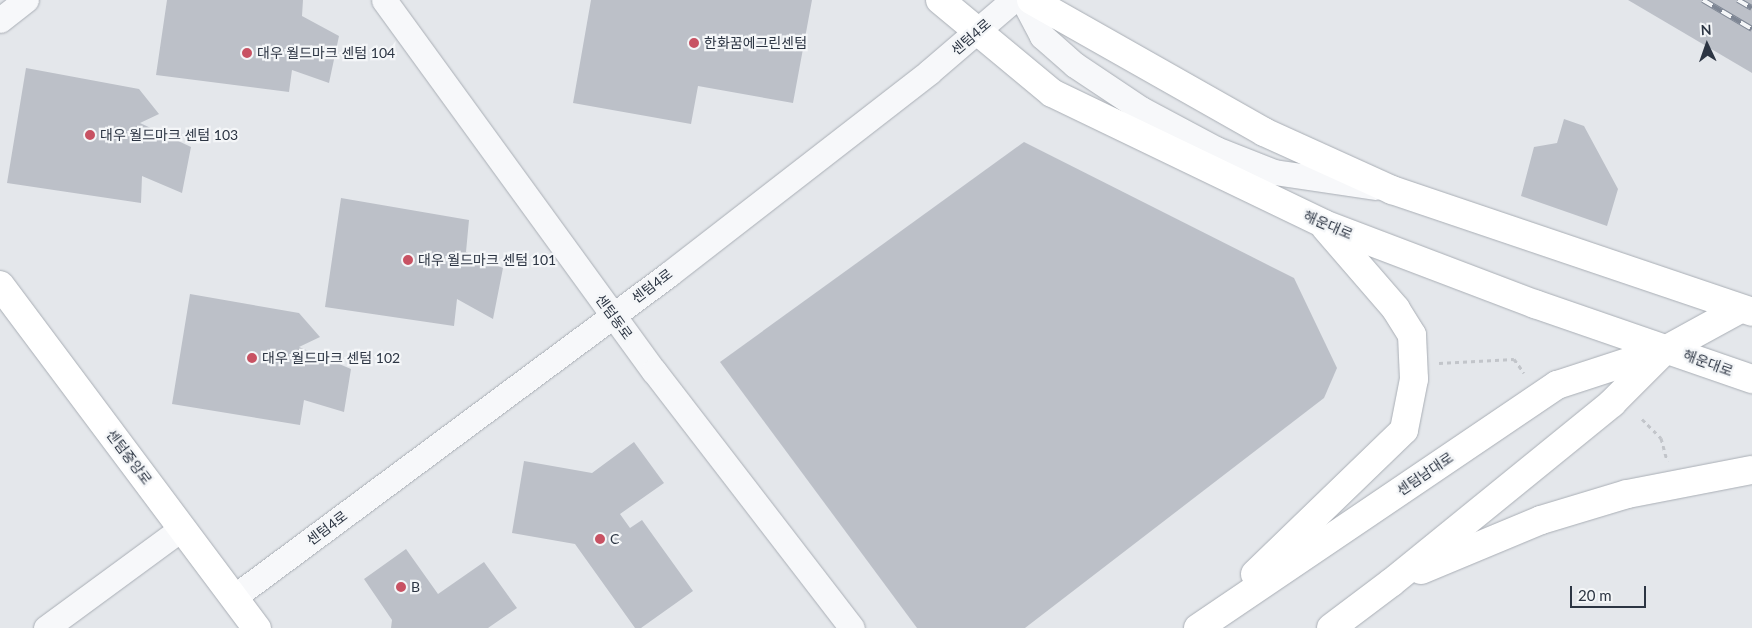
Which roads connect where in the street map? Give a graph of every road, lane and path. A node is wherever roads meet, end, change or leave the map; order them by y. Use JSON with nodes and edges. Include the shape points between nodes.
{"nodes":[{"id":1,"x":26,"y":0,"type":"edge"},
{"id":2,"x":384,"y":0,"type":"edge"},
{"id":3,"x":940,"y":0,"type":"edge"},
{"id":4,"x":958,"y":0,"type":"edge"},
{"id":5,"x":1013,"y":0,"type":"edge"},
{"id":6,"x":1023,"y":0,"type":"edge"},
{"id":7,"x":1031,"y":0,"type":"edge"},
{"id":8,"x":0,"y":20,"type":"edge"},
{"id":9,"x":978,"y":32,"type":"junction"},
{"id":10,"x":1392,"y":190,"type":"junction"},
{"id":11,"x":1324,"y":224,"type":"junction"},
{"id":12,"x":0,"y":285,"type":"edge"},
{"id":13,"x":1748,"y":306,"type":"edge"},
{"id":14,"x":614,"y":315,"type":"junction"},
{"id":15,"x":1667,"y":349,"type":"junction"},
{"id":16,"x":1433,"y":363,"type":"dead end"},
{"id":17,"x":1524,"y":373,"type":"dead end"},
{"id":18,"x":1752,"y":379,"type":"edge"},
{"id":19,"x":1642,"y":419,"type":"dead end"},
{"id":20,"x":1669,"y":469,"type":"dead end"},
{"id":21,"x":1752,"y":470,"type":"edge"},
{"id":22,"x":182,"y":528,"type":"junction"},
{"id":23,"x":1392,"y":582,"type":"junction"},
{"id":24,"x":234,"y":597,"type":"junction"},
{"id":25,"x":1199,"y":627,"type":"edge"},
{"id":26,"x":46,"y":628,"type":"edge"},
{"id":27,"x":257,"y":628,"type":"edge"},
{"id":28,"x":852,"y":628,"type":"edge"},
{"id":29,"x":1331,"y":628,"type":"edge"}],
"edges":[{"from":1,"to":8,"type":"street"},
{"from":2,"to":14,"type":"street","name":"센텀동로"},
{"from":3,"to":9,"type":"main road","name":"해운대로"},
{"from":4,"to":9,"type":"street"},
{"from":5,"to":9,"type":"street","name":"센텀4로"},
{"from":6,"to":10,"type":"street","via":[[1042,36],[1075,65],[1142,110],[1216,149],[1274,172]]},
{"from":7,"to":10,"type":"main road","via":[[1264,132]]},
{"from":9,"to":11,"type":"main road","name":"해운대로","via":[[1052,93]]},
{"from":9,"to":14,"type":"street","name":"센텀4로"},
{"from":10,"to":13,"type":"main road"},
{"from":11,"to":15,"type":"main road","name":"해운대로","via":[[1534,304]]},
{"from":11,"to":25,"type":"main road","via":[[1396,309],[1412,335],[1414,379],[1404,430]]},
{"from":12,"to":22,"type":"main road","name":"센텀중앙로"},
{"from":13,"to":15,"type":"main road","name":"센텀남대로"},
{"from":14,"to":24,"type":"street","name":"센텀4로"},
{"from":14,"to":28,"type":"street","name":"센텀동로"},
{"from":15,"to":18,"type":"main road","name":"해운대로"},
{"from":15,"to":23,"type":"main road","name":"센텀남대로","via":[[1612,402]]},
{"from":15,"to":25,"type":"main road","name":"센텀남대로","via":[[1558,385]]},
{"from":16,"to":17,"type":"path","via":[[1514,359]]},
{"from":19,"to":20,"type":"path","via":[[1662,438]]},
{"from":21,"to":23,"type":"main road","via":[[1627,494],[1541,520]]},
{"from":22,"to":24,"type":"main road","name":"센텀중앙로"},
{"from":22,"to":26,"type":"street"},
{"from":23,"to":29,"type":"main road","name":"센텀남대로"},
{"from":24,"to":27,"type":"main road","name":"센텀중앙로"}]}
